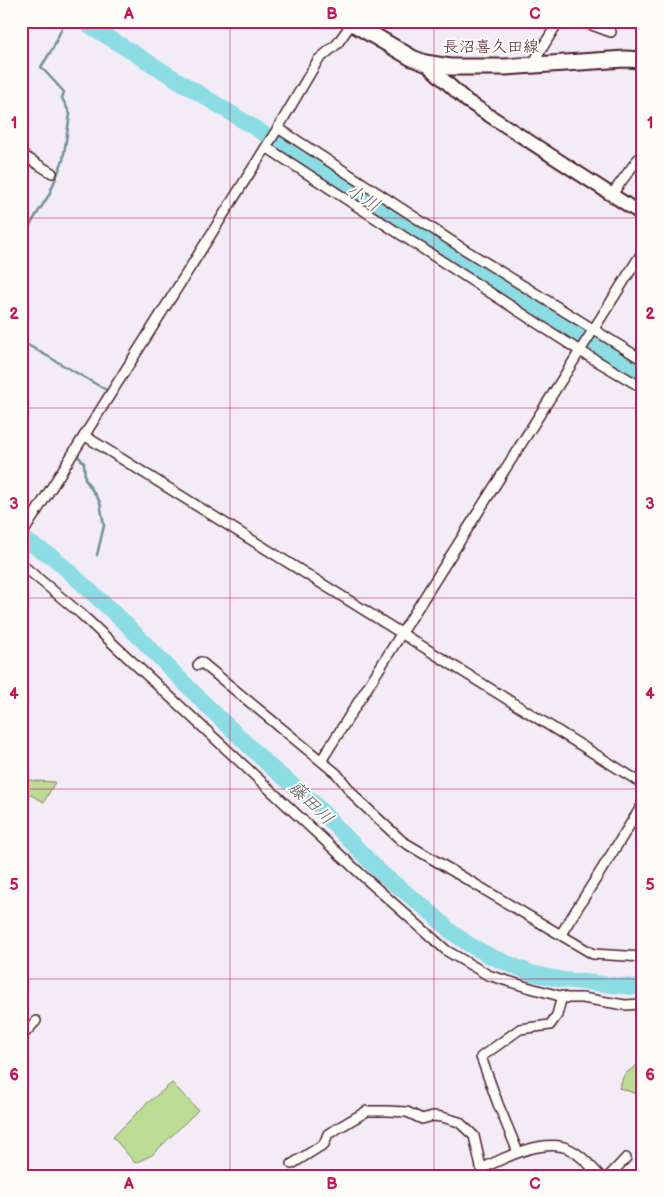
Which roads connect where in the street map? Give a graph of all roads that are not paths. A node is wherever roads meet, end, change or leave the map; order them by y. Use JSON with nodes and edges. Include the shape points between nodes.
{"nodes":[{"id":1,"x":563,"y":21,"type":"edge"},
{"id":2,"x":580,"y":21,"type":"edge"},
{"id":3,"x":353,"y":22,"type":"edge"},
{"id":4,"x":610,"y":32,"type":"dead end"},
{"id":5,"x":643,"y":60,"type":"edge"},
{"id":6,"x":425,"y":63,"type":"junction"},
{"id":7,"x":532,"y":65,"type":"junction"},
{"id":8,"x":278,"y":128,"type":"junction"},
{"id":9,"x":266,"y":147,"type":"junction"},
{"id":10,"x":21,"y":154,"type":"edge"},
{"id":11,"x":638,"y":159,"type":"dead end"},
{"id":12,"x":52,"y":173,"type":"dead end"},
{"id":13,"x":612,"y":194,"type":"junction"},
{"id":14,"x":643,"y":215,"type":"edge"},
{"id":15,"x":643,"y":251,"type":"edge"},
{"id":16,"x":593,"y":330,"type":"junction"},
{"id":17,"x":580,"y":351,"type":"junction"},
{"id":18,"x":643,"y":360,"type":"edge"},
{"id":19,"x":643,"y":388,"type":"edge"},
{"id":20,"x":85,"y":436,"type":"junction"},
{"id":21,"x":21,"y":536,"type":"edge"},
{"id":22,"x":21,"y":564,"type":"edge"},
{"id":23,"x":402,"y":633,"type":"junction"},
{"id":24,"x":198,"y":665,"type":"dead end"},
{"id":25,"x":322,"y":761,"type":"junction"},
{"id":26,"x":643,"y":784,"type":"edge"},
{"id":27,"x":643,"y":804,"type":"edge"},
{"id":28,"x":561,"y":934,"type":"junction"},
{"id":29,"x":643,"y":957,"type":"edge"},
{"id":30,"x":562,"y":996,"type":"junction"},
{"id":31,"x":643,"y":1004,"type":"edge"},
{"id":32,"x":36,"y":1021,"type":"dead end"},
{"id":33,"x":21,"y":1037,"type":"edge"},
{"id":34,"x":518,"y":1152,"type":"junction"},
{"id":35,"x":626,"y":1158,"type":"dead end"},
{"id":36,"x":292,"y":1164,"type":"dead end"},
{"id":37,"x":482,"y":1172,"type":"edge"},
{"id":38,"x":600,"y":1176,"type":"edge"},
{"id":39,"x":609,"y":1176,"type":"edge"}],
"edges":[{"from":1,"to":7,"type":"street","via":[[555,27]]},
{"from":2,"to":4,"type":"street"},
{"from":3,"to":6,"type":"main road","name":"長沼喜久田線"},
{"from":3,"to":8,"type":"street","via":[[337,44],[318,60]]},
{"from":5,"to":7,"type":"main road","name":"長沼喜久田線"},
{"from":6,"to":7,"type":"main road","name":"長沼喜久田線","via":[[450,66]]},
{"from":6,"to":13,"type":"street","via":[[468,101]]},
{"from":8,"to":9,"type":"street"},
{"from":8,"to":16,"type":"street"},
{"from":9,"to":17,"type":"street"},
{"from":9,"to":20,"type":"street"},
{"from":10,"to":12,"type":"street"},
{"from":11,"to":13,"type":"street"},
{"from":13,"to":14,"type":"street"},
{"from":15,"to":16,"type":"street"},
{"from":16,"to":17,"type":"street"},
{"from":16,"to":18,"type":"street"},
{"from":17,"to":19,"type":"street"},
{"from":17,"to":23,"type":"street"},
{"from":20,"to":21,"type":"street"},
{"from":20,"to":23,"type":"street"},
{"from":22,"to":30,"type":"street","via":[[81,614],[447,951],[488,974]]},
{"from":23,"to":25,"type":"street"},
{"from":23,"to":26,"type":"street"},
{"from":24,"to":25,"type":"street","via":[[202,662]]},
{"from":25,"to":28,"type":"street","via":[[402,841]]},
{"from":27,"to":28,"type":"street"},
{"from":28,"to":29,"type":"street","via":[[593,954]]},
{"from":30,"to":31,"type":"street","via":[[625,1005]]},
{"from":30,"to":34,"type":"street","via":[[557,1015],[550,1025],[520,1029],[482,1058]]},
{"from":32,"to":33,"type":"street"},
{"from":34,"to":37,"type":"street"},
{"from":34,"to":38,"type":"street","via":[[564,1147],[584,1158]]},
{"from":35,"to":39,"type":"street"},
{"from":36,"to":37,"type":"street","via":[[324,1144],[328,1134],[367,1111],[388,1111],[460,1122],[474,1136]]}]}
